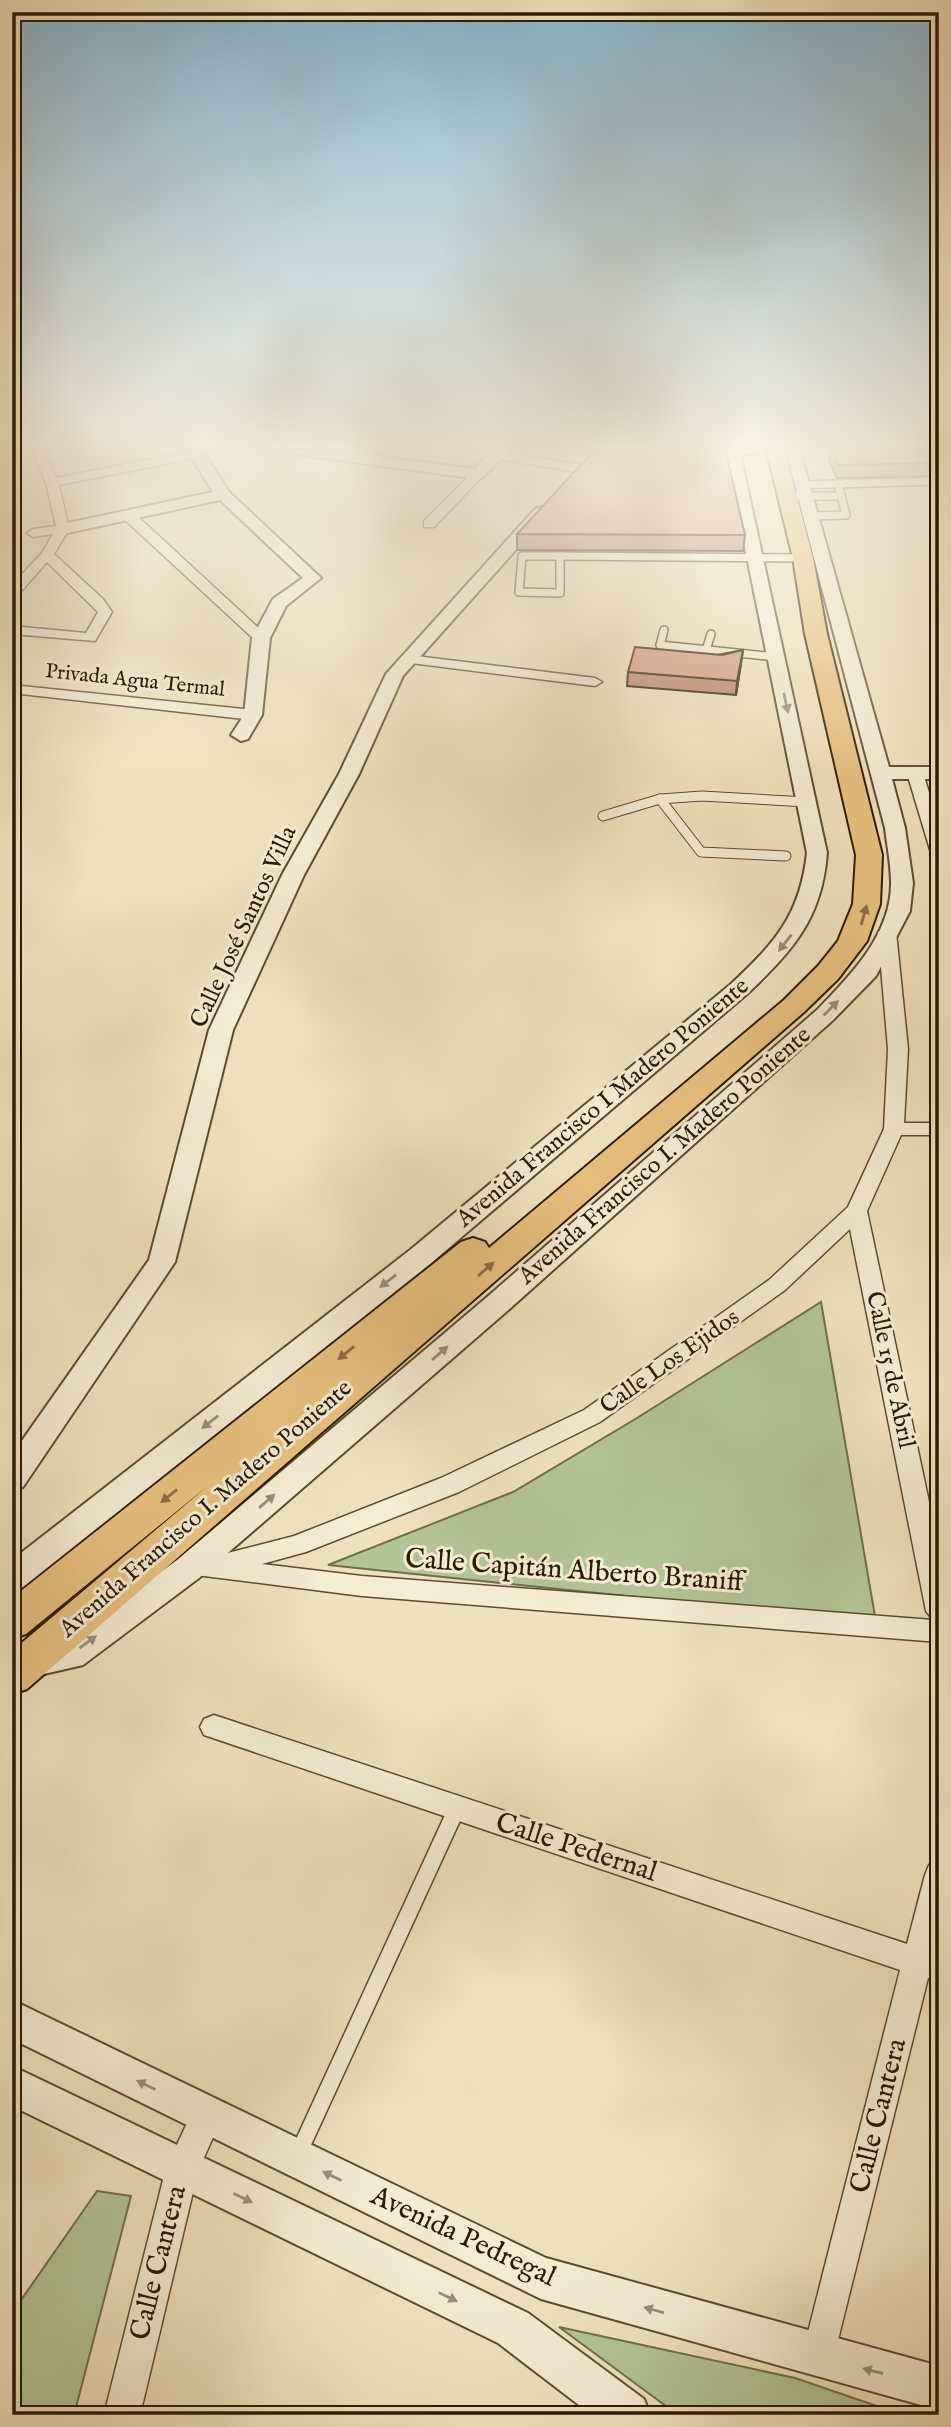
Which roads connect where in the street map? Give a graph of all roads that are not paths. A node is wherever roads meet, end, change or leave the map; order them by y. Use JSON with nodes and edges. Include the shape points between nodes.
{"nodes":[{"id":1,"x":45,"y":557,"type":"edge"},
{"id":2,"x":49,"y":557,"type":"edge"},
{"id":3,"x":173,"y":557,"type":"edge"},
{"id":4,"x":291,"y":557,"type":"edge"},
{"id":5,"x":501,"y":557,"type":"edge"},
{"id":6,"x":522,"y":557,"type":"edge"},
{"id":7,"x":560,"y":557,"type":"edge"},
{"id":8,"x":792,"y":557,"type":"edge"},
{"id":9,"x":792,"y":557,"type":"edge"},
{"id":10,"x":793,"y":557,"type":"edge"},
{"id":11,"x":795,"y":557,"type":"edge"},
{"id":12,"x":831,"y":590,"type":"junction"},
{"id":13,"x":12,"y":593,"type":"edge"},
{"id":14,"x":12,"y":630,"type":"edge"},
{"id":15,"x":664,"y":630,"type":"dead end"},
{"id":16,"x":710,"y":634,"type":"dead end"},
{"id":17,"x":816,"y":634,"type":"junction"},
{"id":18,"x":261,"y":638,"type":"junction"},
{"id":19,"x":706,"y":650,"type":"junction"},
{"id":20,"x":776,"y":657,"type":"junction"},
{"id":21,"x":408,"y":659,"type":"junction"},
{"id":22,"x":595,"y":682,"type":"dead end"},
{"id":23,"x":12,"y":689,"type":"edge"},
{"id":24,"x":253,"y":715,"type":"junction"},
{"id":25,"x":241,"y":735,"type":"dead end"},
{"id":26,"x":881,"y":773,"type":"junction"},
{"id":27,"x":915,"y":773,"type":"junction"},
{"id":28,"x":939,"y":774,"type":"edge"},
{"id":29,"x":660,"y":799,"type":"junction"},
{"id":30,"x":807,"y":802,"type":"junction"},
{"id":31,"x":603,"y":816,"type":"dead end"},
{"id":32,"x":939,"y":853,"type":"edge"},
{"id":33,"x":786,"y":856,"type":"dead end"},
{"id":34,"x":887,"y":932,"type":"junction"},
{"id":35,"x":894,"y":1129,"type":"junction"},
{"id":36,"x":939,"y":1129,"type":"edge"},
{"id":37,"x":857,"y":1211,"type":"junction"},
{"id":38,"x":12,"y":1479,"type":"edge"},
{"id":39,"x":197,"y":1568,"type":"junction"},
{"id":40,"x":12,"y":1578,"type":"edge"},
{"id":41,"x":54,"y":1587,"type":"junction"},
{"id":42,"x":12,"y":1603,"type":"edge"},
{"id":43,"x":939,"y":1611,"type":"edge"},
{"id":44,"x":12,"y":1622,"type":"edge"},
{"id":45,"x":939,"y":1631,"type":"edge"},
{"id":46,"x":19,"y":1670,"type":"edge"},
{"id":47,"x":215,"y":1727,"type":"dead end"},
{"id":48,"x":457,"y":1808,"type":"junction"},
{"id":49,"x":939,"y":1875,"type":"edge"},
{"id":50,"x":928,"y":1964,"type":"edge"},
{"id":51,"x":12,"y":2019,"type":"edge"},
{"id":52,"x":12,"y":2085,"type":"edge"},
{"id":53,"x":207,"y":2115,"type":"junction"},
{"id":54,"x":297,"y":2158,"type":"junction"},
{"id":55,"x":182,"y":2168,"type":"junction"},
{"id":56,"x":819,"y":2356,"type":"junction"},
{"id":57,"x":939,"y":2388,"type":"edge"},
{"id":58,"x":122,"y":2415,"type":"edge"},
{"id":59,"x":628,"y":2415,"type":"edge"}],
"edges":[{"from":1,"to":13,"type":"street"},
{"from":2,"to":14,"type":"street","via":[[98,602],[105,612],[102,622],[90,638]]},
{"from":3,"to":18,"type":"street"},
{"from":4,"to":18,"type":"street","via":[[313,578],[279,603]]},
{"from":5,"to":21,"type":"street","name":"Calle José Santos Villa"},
{"from":6,"to":7,"type":"lane","via":[[519,592],[559,593]]},
{"from":8,"to":20,"type":"street","name":"Avenida Francisco I Madero Poniente"},
{"from":9,"to":41,"type":"main road","name":"Avenida Francisco I. Madero Poniente","one_way":true,"via":[[849,854],[848,881],[836,929],[773,998],[447,1272]]},
{"from":10,"to":17,"type":"main road","name":"Avenida Francisco I. Madero Poniente"},
{"from":11,"to":12,"type":"street","name":"Avenida Francisco I. Madero Poniente"},
{"from":12,"to":17,"type":"main road","via":[[825,621]]},
{"from":12,"to":26,"type":"street","name":"Avenida Francisco I. Madero Poniente"},
{"from":15,"to":19,"type":"lane","via":[[660,645]]},
{"from":16,"to":19,"type":"lane"},
{"from":46,"to":17,"type":"main road","name":"Avenida Francisco I. Madero Poniente","one_way":true,"via":[[835,967],[859,932],[870,882],[869,855]]},
{"from":18,"to":24,"type":"street"},
{"from":19,"to":20,"type":"lane"},
{"from":20,"to":30,"type":"street","name":"Avenida Francisco I Madero Poniente","one_way":true},
{"from":21,"to":22,"type":"street"},
{"from":21,"to":38,"type":"street","name":"Calle José Santos Villa","via":[[395,674],[349,775],[293,875],[221,1030],[162,1262]]},
{"from":23,"to":24,"type":"street","name":"Privada Agua Termal"},
{"from":24,"to":25,"type":"street"},
{"from":26,"to":27,"type":"street"},
{"from":26,"to":34,"type":"street","name":"Avenida Francisco I. Madero Poniente","via":[[902,883],[899,911]]},
{"from":27,"to":28,"type":"street"},
{"from":27,"to":32,"type":"street"},
{"from":29,"to":30,"type":"lane","via":[[702,796]]},
{"from":29,"to":31,"type":"lane"},
{"from":29,"to":33,"type":"lane","via":[[701,852]]},
{"from":30,"to":40,"type":"street","name":"Avenida Francisco I Madero Poniente","one_way":true,"via":[[817,853],[816,880],[799,926],[774,957],[420,1257]]},
{"from":34,"to":35,"type":"street","name":"Calle Los Ejidos","via":[[898,1049]]},
{"from":39,"to":34,"type":"street","name":"Avenida Francisco I. Madero Poniente","one_way":true,"via":[[825,1015],[868,971]]},
{"from":35,"to":36,"type":"street"},
{"from":35,"to":37,"type":"street","name":"Calle Los Ejidos"},
{"from":37,"to":39,"type":"street","name":"Calle Los Ejidos","via":[[778,1285],[592,1416],[450,1485],[323,1535]]},
{"from":37,"to":43,"type":"street","name":"Calle 15 de Abril"},
{"from":39,"to":45,"type":"street","name":"Calle Capitán Alberto Braniff","via":[[375,1587]]},
{"from":46,"to":39,"type":"street","name":"Avenida Francisco I. Madero Poniente","one_way":true,"via":[[71,1654]]},
{"from":41,"to":42,"type":"main road","via":[[25,1594]]},
{"from":41,"to":44,"type":"main road","name":"Avenida Francisco I. Madero Poniente"},
{"from":47,"to":48,"type":"street","name":"Calle Pedernal"},
{"from":48,"to":50,"type":"street","name":"Calle Pedernal"},
{"from":48,"to":54,"type":"lane"},
{"from":49,"to":50,"type":"street","name":"Calle Cantera"},
{"from":50,"to":56,"type":"street","name":"Calle Cantera"},
{"from":53,"to":51,"type":"street","name":"Avenida Pedregal","one_way":true},
{"from":52,"to":55,"type":"street"},
{"from":53,"to":54,"type":"street","name":"Avenida Pedregal"},
{"from":53,"to":55,"type":"street","name":"Calle Cantera"},
{"from":56,"to":54,"type":"street","name":"Avenida Pedregal","one_way":true,"via":[[541,2278]]},
{"from":55,"to":58,"type":"street","name":"Calle Cantera"},
{"from":55,"to":59,"type":"street","one_way":true,"via":[[513,2328]]},
{"from":57,"to":56,"type":"street","name":"Avenida Pedregal","one_way":true}]}
